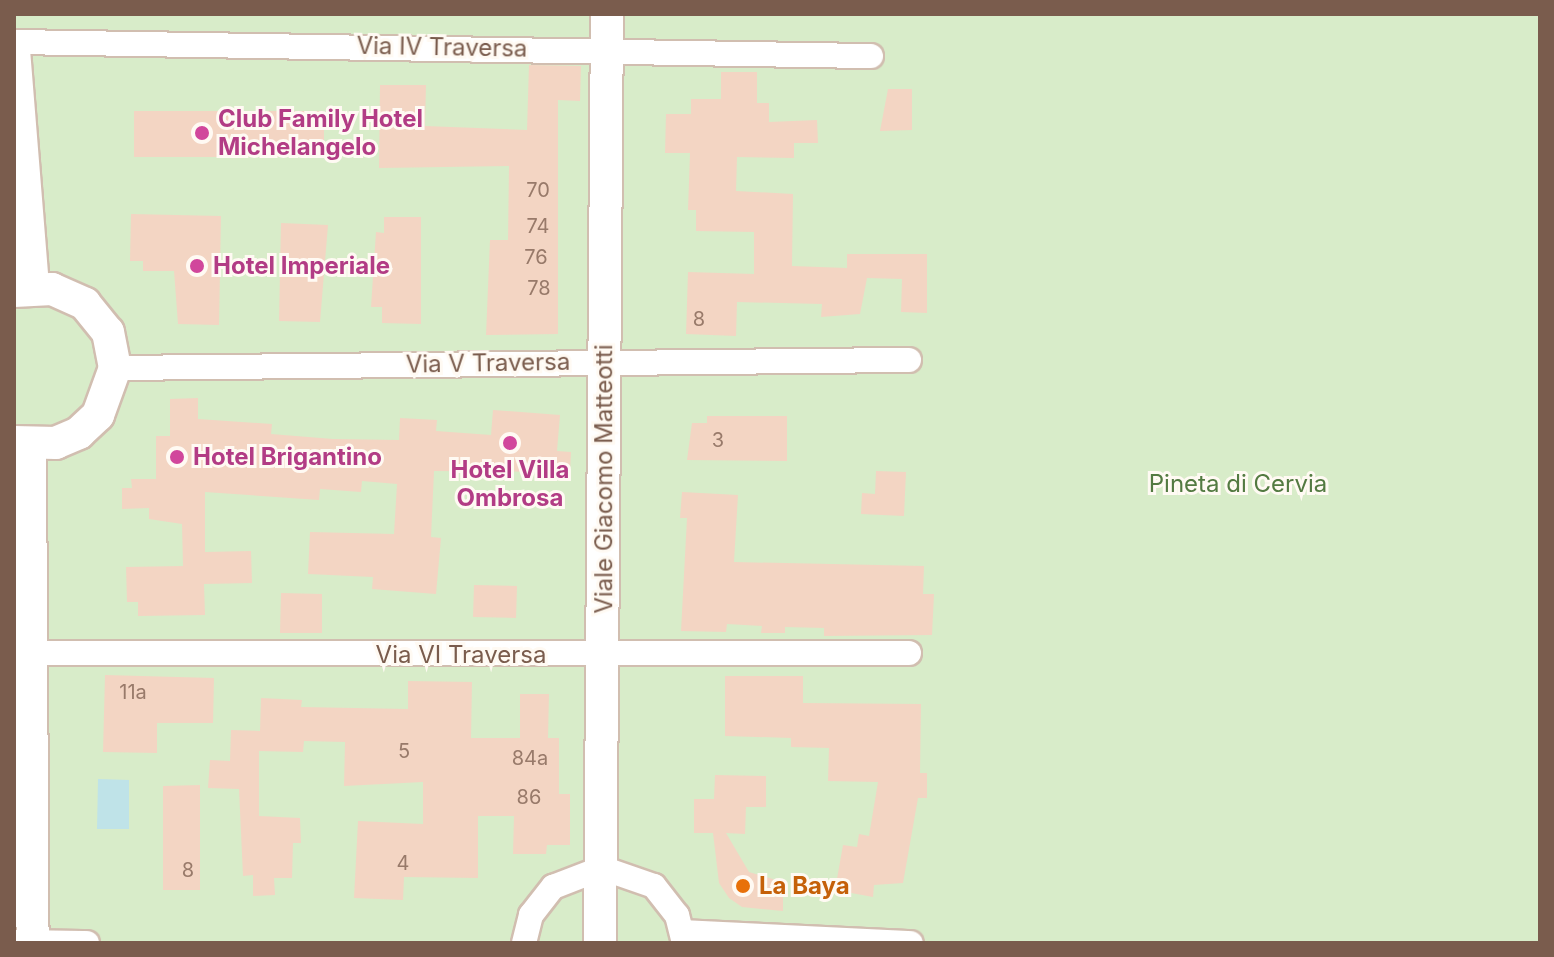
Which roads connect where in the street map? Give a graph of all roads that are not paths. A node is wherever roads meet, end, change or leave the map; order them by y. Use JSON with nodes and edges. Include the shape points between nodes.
{"nodes":[{"id":1,"x":607,"y":14,"type":"edge"},
{"id":2,"x":14,"y":42,"type":"edge"},
{"id":3,"x":606,"y":49,"type":"junction"},
{"id":4,"x":14,"y":50,"type":"edge"},
{"id":5,"x":871,"y":56,"type":"dead end"},
{"id":6,"x":24,"y":289,"type":"edge"},
{"id":7,"x":909,"y":360,"type":"dead end"},
{"id":8,"x":604,"y":361,"type":"junction"},
{"id":9,"x":115,"y":368,"type":"junction"},
{"id":10,"x":22,"y":444,"type":"edge"},
{"id":11,"x":22,"y":653,"type":"edge"},
{"id":12,"x":909,"y":653,"type":"dead end"},
{"id":13,"x":603,"y":656,"type":"junction"},
{"id":14,"x":602,"y":868,"type":"junction"},
{"id":15,"x":683,"y":938,"type":"edge"},
{"id":16,"x":14,"y":942,"type":"edge"},
{"id":17,"x":33,"y":943,"type":"edge"},
{"id":18,"x":87,"y":943,"type":"edge"},
{"id":19,"x":524,"y":943,"type":"edge"},
{"id":20,"x":600,"y":943,"type":"edge"},
{"id":21,"x":911,"y":943,"type":"edge"}],
"edges":[{"from":1,"to":3,"type":"street","name":"Viale Giacomo Matteotti"},
{"from":2,"to":3,"type":"street","name":"Via IV Traversa"},
{"from":3,"to":5,"type":"street","name":"Via IV Traversa"},
{"from":3,"to":8,"type":"street","name":"Viale Giacomo Matteotti"},
{"from":4,"to":6,"type":"street"},
{"from":6,"to":9,"type":"street","via":[[85,304],[108,332]]},
{"from":7,"to":8,"type":"street","name":"Via V Traversa"},
{"from":8,"to":9,"type":"street","name":"Via V Traversa"},
{"from":8,"to":13,"type":"street","name":"Viale Giacomo Matteotti"},
{"from":9,"to":10,"type":"street","via":[[111,393],[89,424],[56,443]]},
{"from":10,"to":11,"type":"street"},
{"from":11,"to":13,"type":"street","name":"Via VI Traversa"},
{"from":11,"to":17,"type":"street"},
{"from":12,"to":13,"type":"street","name":"Via VI Traversa"},
{"from":13,"to":14,"type":"street","name":"Viale Giacomo Matteotti"},
{"from":14,"to":15,"type":"street","via":[[654,886]]},
{"from":14,"to":19,"type":"street","via":[[553,887],[531,915]]},
{"from":14,"to":20,"type":"street","name":"Viale Giacomo Matteotti"},
{"from":15,"to":21,"type":"street"},
{"from":16,"to":17,"type":"street"},
{"from":17,"to":18,"type":"street"}]}
